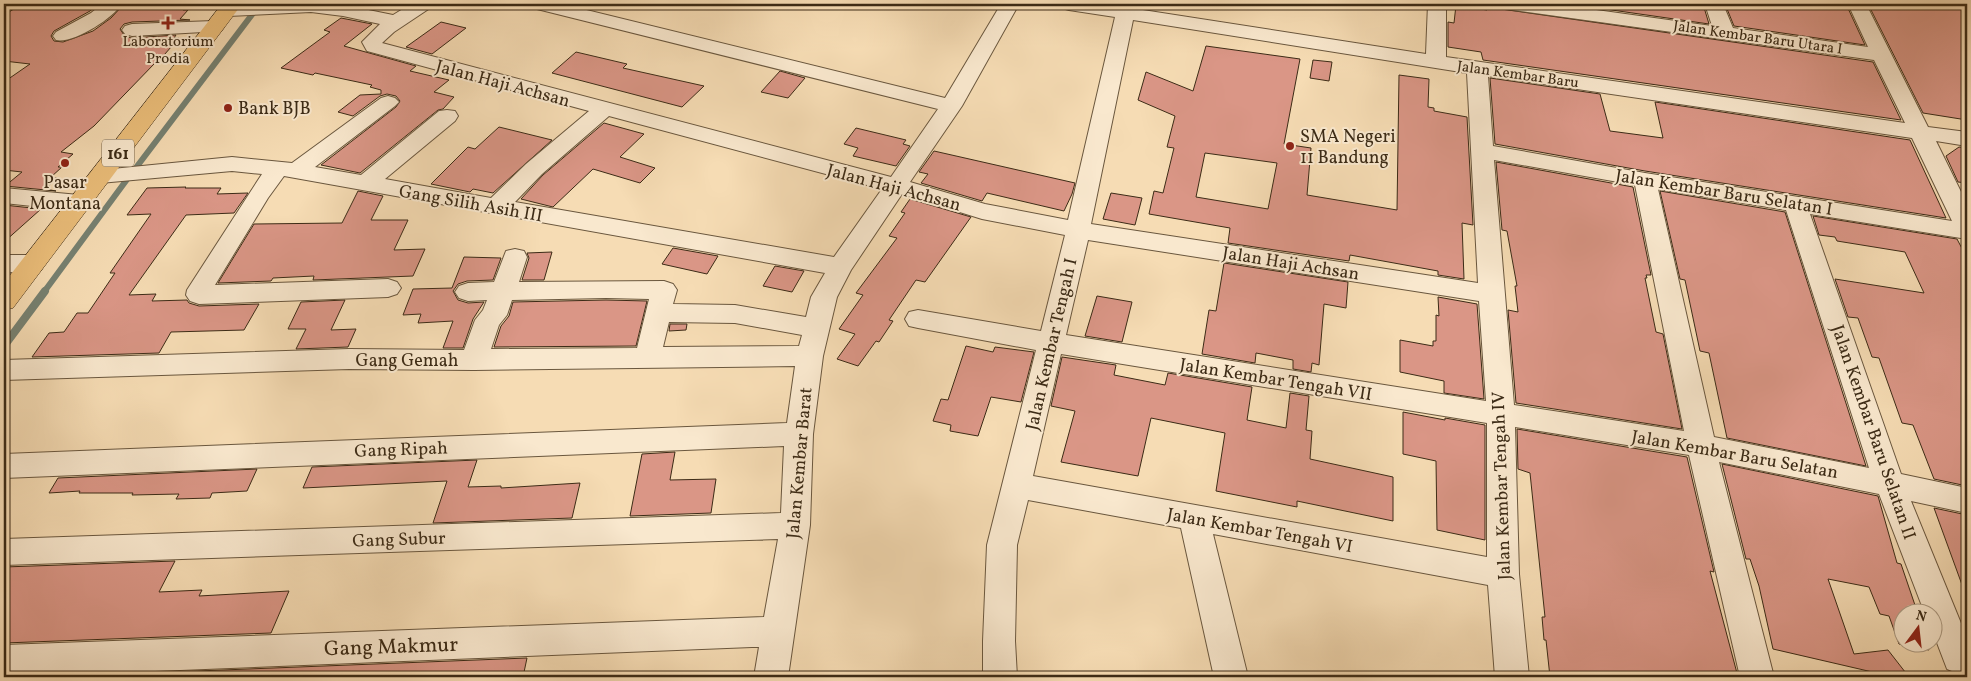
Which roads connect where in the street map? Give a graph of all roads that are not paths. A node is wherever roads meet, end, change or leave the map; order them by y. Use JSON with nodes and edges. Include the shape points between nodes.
{"nodes":[{"id":1,"x":113,"y":4,"type":"edge"},
{"id":2,"x":423,"y":4,"type":"edge"},
{"id":3,"x":540,"y":4,"type":"edge"},
{"id":4,"x":1010,"y":4,"type":"edge"},
{"id":5,"x":1069,"y":4,"type":"edge"},
{"id":6,"x":1437,"y":4,"type":"edge"},
{"id":7,"x":1513,"y":4,"type":"edge"},
{"id":8,"x":1714,"y":4,"type":"edge"},
{"id":9,"x":1857,"y":4,"type":"edge"},
{"id":10,"x":1581,"y":8,"type":"edge"},
{"id":11,"x":225,"y":13,"type":"edge"},
{"id":12,"x":1125,"y":14,"type":"junction"},
{"id":13,"x":397,"y":22,"type":"junction"},
{"id":14,"x":132,"y":30,"type":"dead end"},
{"id":15,"x":1724,"y":31,"type":"junction"},
{"id":16,"x":63,"y":36,"type":"dead end"},
{"id":17,"x":1883,"y":54,"type":"junction"},
{"id":18,"x":1436,"y":62,"type":"junction"},
{"id":19,"x":1477,"y":68,"type":"junction"},
{"id":20,"x":388,"y":102,"type":"dead end"},
{"id":21,"x":951,"y":106,"type":"junction"},
{"id":22,"x":604,"y":109,"type":"junction"},
{"id":23,"x":447,"y":116,"type":"dead end"},
{"id":24,"x":1921,"y":132,"type":"junction"},
{"id":25,"x":1967,"y":139,"type":"edge"},
{"id":26,"x":1482,"y":150,"type":"junction"},
{"id":27,"x":287,"y":169,"type":"junction"},
{"id":28,"x":100,"y":176,"type":"junction"},
{"id":29,"x":1646,"y":180,"type":"junction"},
{"id":30,"x":365,"y":184,"type":"junction"},
{"id":31,"x":896,"y":186,"type":"junction"},
{"id":32,"x":4,"y":195,"type":"edge"},
{"id":33,"x":79,"y":203,"type":"junction"},
{"id":34,"x":1795,"y":203,"type":"junction"},
{"id":35,"x":496,"y":207,"type":"junction"},
{"id":36,"x":1967,"y":227,"type":"edge"},
{"id":37,"x":1078,"y":230,"type":"junction"},
{"id":38,"x":1967,"y":231,"type":"edge"},
{"id":39,"x":515,"y":256,"type":"dead end"},
{"id":40,"x":4,"y":263,"type":"edge"},
{"id":41,"x":32,"y":264,"type":"junction"},
{"id":42,"x":840,"y":268,"type":"junction"},
{"id":43,"x":388,"y":288,"type":"dead end"},
{"id":44,"x":503,"y":291,"type":"junction"},
{"id":45,"x":468,"y":292,"type":"dead end"},
{"id":46,"x":1491,"y":294,"type":"junction"},
{"id":47,"x":4,"y":300,"type":"edge"},
{"id":48,"x":659,"y":313,"type":"junction"},
{"id":49,"x":918,"y":318,"type":"dead end"},
{"id":50,"x":816,"y":328,"type":"junction"},
{"id":51,"x":1052,"y":344,"type":"junction"},
{"id":52,"x":810,"y":356,"type":"junction"},
{"id":53,"x":648,"y":357,"type":"junction"},
{"id":54,"x":474,"y":360,"type":"junction"},
{"id":55,"x":4,"y":370,"type":"edge"},
{"id":56,"x":1501,"y":415,"type":"junction"},
{"id":57,"x":798,"y":434,"type":"junction"},
{"id":58,"x":1702,"y":446,"type":"junction"},
{"id":59,"x":4,"y":466,"type":"edge"},
{"id":60,"x":1889,"y":483,"type":"junction"},
{"id":61,"x":1018,"y":486,"type":"junction"},
{"id":62,"x":1967,"y":500,"type":"edge"},
{"id":63,"x":1194,"y":518,"type":"junction"},
{"id":64,"x":795,"y":525,"type":"junction"},
{"id":65,"x":4,"y":552,"type":"edge"},
{"id":66,"x":1503,"y":574,"type":"junction"},
{"id":67,"x":765,"y":633,"type":"junction"},
{"id":68,"x":1959,"y":658,"type":"dead end"},
{"id":69,"x":4,"y":661,"type":"edge"},
{"id":70,"x":1237,"y":676,"type":"edge"},
{"id":71,"x":771,"y":677,"type":"edge"},
{"id":72,"x":1000,"y":677,"type":"edge"},
{"id":73,"x":1512,"y":677,"type":"edge"},
{"id":74,"x":1757,"y":677,"type":"edge"}],
"edges":[{"from":1,"to":16,"type":"street","via":[[98,17]]},
{"from":2,"to":13,"type":"street","name":"Jalan Haji Achsan"},
{"from":3,"to":21,"type":"street"},
{"from":4,"to":21,"type":"street","name":"Jalan Kembar Barat"},
{"from":5,"to":12,"type":"street","name":"Jalan Kembar Baru"},
{"from":6,"to":18,"type":"street"},
{"from":7,"to":10,"type":"street","name":"Jalan Kembar Baru Utara I"},
{"from":8,"to":15,"type":"street"},
{"from":9,"to":17,"type":"street"},
{"from":10,"to":15,"type":"street","name":"Jalan Kembar Baru Utara I"},
{"from":11,"to":13,"type":"street","via":[[311,6]]},
{"from":11,"to":14,"type":"street"},
{"from":11,"to":28,"type":"main road","number":"161"},
{"from":12,"to":18,"type":"street","name":"Jalan Kembar Baru"},
{"from":12,"to":37,"type":"street","name":"Jalan Kembar Tengah I"},
{"from":13,"to":22,"type":"street","name":"Jalan Haji Achsan","via":[[372,42],[374,47]]},
{"from":15,"to":17,"type":"street","name":"Jalan Kembar Baru Utara I"},
{"from":17,"to":24,"type":"street"},
{"from":18,"to":19,"type":"street","name":"Jalan Kembar Baru"},
{"from":19,"to":24,"type":"street","name":"Jalan Kembar Baru"},
{"from":19,"to":26,"type":"street","name":"Jalan Kembar Tengah IV"},
{"from":20,"to":27,"type":"street"},
{"from":21,"to":31,"type":"street","name":"Jalan Kembar Barat"},
{"from":22,"to":31,"type":"street","name":"Jalan Haji Achsan"},
{"from":22,"to":35,"type":"street","via":[[534,169]]},
{"from":23,"to":30,"type":"street"},
{"from":24,"to":25,"type":"street","name":"Jalan Kembar Baru"},
{"from":24,"to":36,"type":"street"},
{"from":26,"to":29,"type":"street","name":"Jalan Kembar Baru Selatan I"},
{"from":26,"to":46,"type":"street","name":"Jalan Kembar Tengah IV"},
{"from":27,"to":28,"type":"street","name":"Gang Silih Asih III","via":[[232,164]]},
{"from":27,"to":30,"type":"street","name":"Gang Silih Asih III"},
{"from":27,"to":43,"type":"street","via":[[241,222],[200,295]]},
{"from":28,"to":33,"type":"main road","number":"161"},
{"from":29,"to":34,"type":"street","name":"Jalan Kembar Baru Selatan I"},
{"from":29,"to":58,"type":"street"},
{"from":30,"to":35,"type":"street","name":"Gang Silih Asih III"},
{"from":31,"to":37,"type":"street","name":"Jalan Haji Achsan","via":[[982,211]]},
{"from":31,"to":42,"type":"street","name":"Jalan Kembar Barat"},
{"from":32,"to":33,"type":"street"},
{"from":33,"to":41,"type":"main road","number":"161"},
{"from":34,"to":38,"type":"street","name":"Jalan Kembar Baru Selatan I"},
{"from":34,"to":60,"type":"street","name":"Jalan Kembar Baru Selatan II"},
{"from":35,"to":42,"type":"street","name":"Gang Silih Asih III"},
{"from":37,"to":46,"type":"street","name":"Jalan Haji Achsan"},
{"from":37,"to":51,"type":"street","name":"Jalan Kembar Tengah I"},
{"from":39,"to":44,"type":"street"},
{"from":40,"to":41,"type":"street"},
{"from":41,"to":47,"type":"main road","number":"161"},
{"from":42,"to":50,"type":"street","name":"Jalan Kembar Barat","via":[[824,297]]},
{"from":44,"to":45,"type":"street"},
{"from":44,"to":48,"type":"street","via":[[664,290]]},
{"from":44,"to":54,"type":"street","via":[[494,315],[488,320]]},
{"from":46,"to":56,"type":"street","name":"Jalan Kembar Tengah IV"},
{"from":48,"to":50,"type":"street","via":[[735,314]]},
{"from":48,"to":53,"type":"street"},
{"from":49,"to":51,"type":"street","name":"Jalan Kembar Tengah VII"},
{"from":50,"to":52,"type":"street","name":"Jalan Kembar Barat"},
{"from":51,"to":56,"type":"street","name":"Jalan Kembar Tengah VII"},
{"from":51,"to":61,"type":"street","name":"Jalan Kembar Tengah I"},
{"from":52,"to":53,"type":"street","name":"Gang Gemah"},
{"from":52,"to":57,"type":"street","name":"Jalan Kembar Barat"},
{"from":53,"to":54,"type":"street","name":"Gang Gemah"},
{"from":54,"to":55,"type":"street","name":"Gang Gemah","via":[[349,359]]},
{"from":56,"to":58,"type":"street","name":"Jalan Kembar Baru Selatan"},
{"from":56,"to":66,"type":"street","name":"Jalan Kembar Tengah IV"},
{"from":57,"to":59,"type":"street","name":"Gang Ripah"},
{"from":57,"to":64,"type":"street","name":"Jalan Kembar Barat"},
{"from":58,"to":60,"type":"street","name":"Jalan Kembar Baru Selatan"},
{"from":58,"to":74,"type":"street"},
{"from":60,"to":62,"type":"street","name":"Jalan Kembar Baru Selatan"},
{"from":60,"to":68,"type":"street","name":"Jalan Kembar Baru Selatan II"},
{"from":61,"to":63,"type":"street","name":"Jalan Kembar Tengah VI"},
{"from":61,"to":72,"type":"street","name":"Jalan Kembar Tengah I","via":[[1002,545],[998,641]]},
{"from":63,"to":66,"type":"street","name":"Jalan Kembar Tengah VI"},
{"from":63,"to":70,"type":"street"},
{"from":64,"to":65,"type":"street","name":"Gang Subur"},
{"from":64,"to":67,"type":"street","name":"Jalan Kembar Barat"},
{"from":66,"to":73,"type":"street","name":"Jalan Kembar Tengah IV"},
{"from":67,"to":69,"type":"street","name":"Gang Makmur"},
{"from":67,"to":71,"type":"street","name":"Jalan Kembar Barat"}]}
